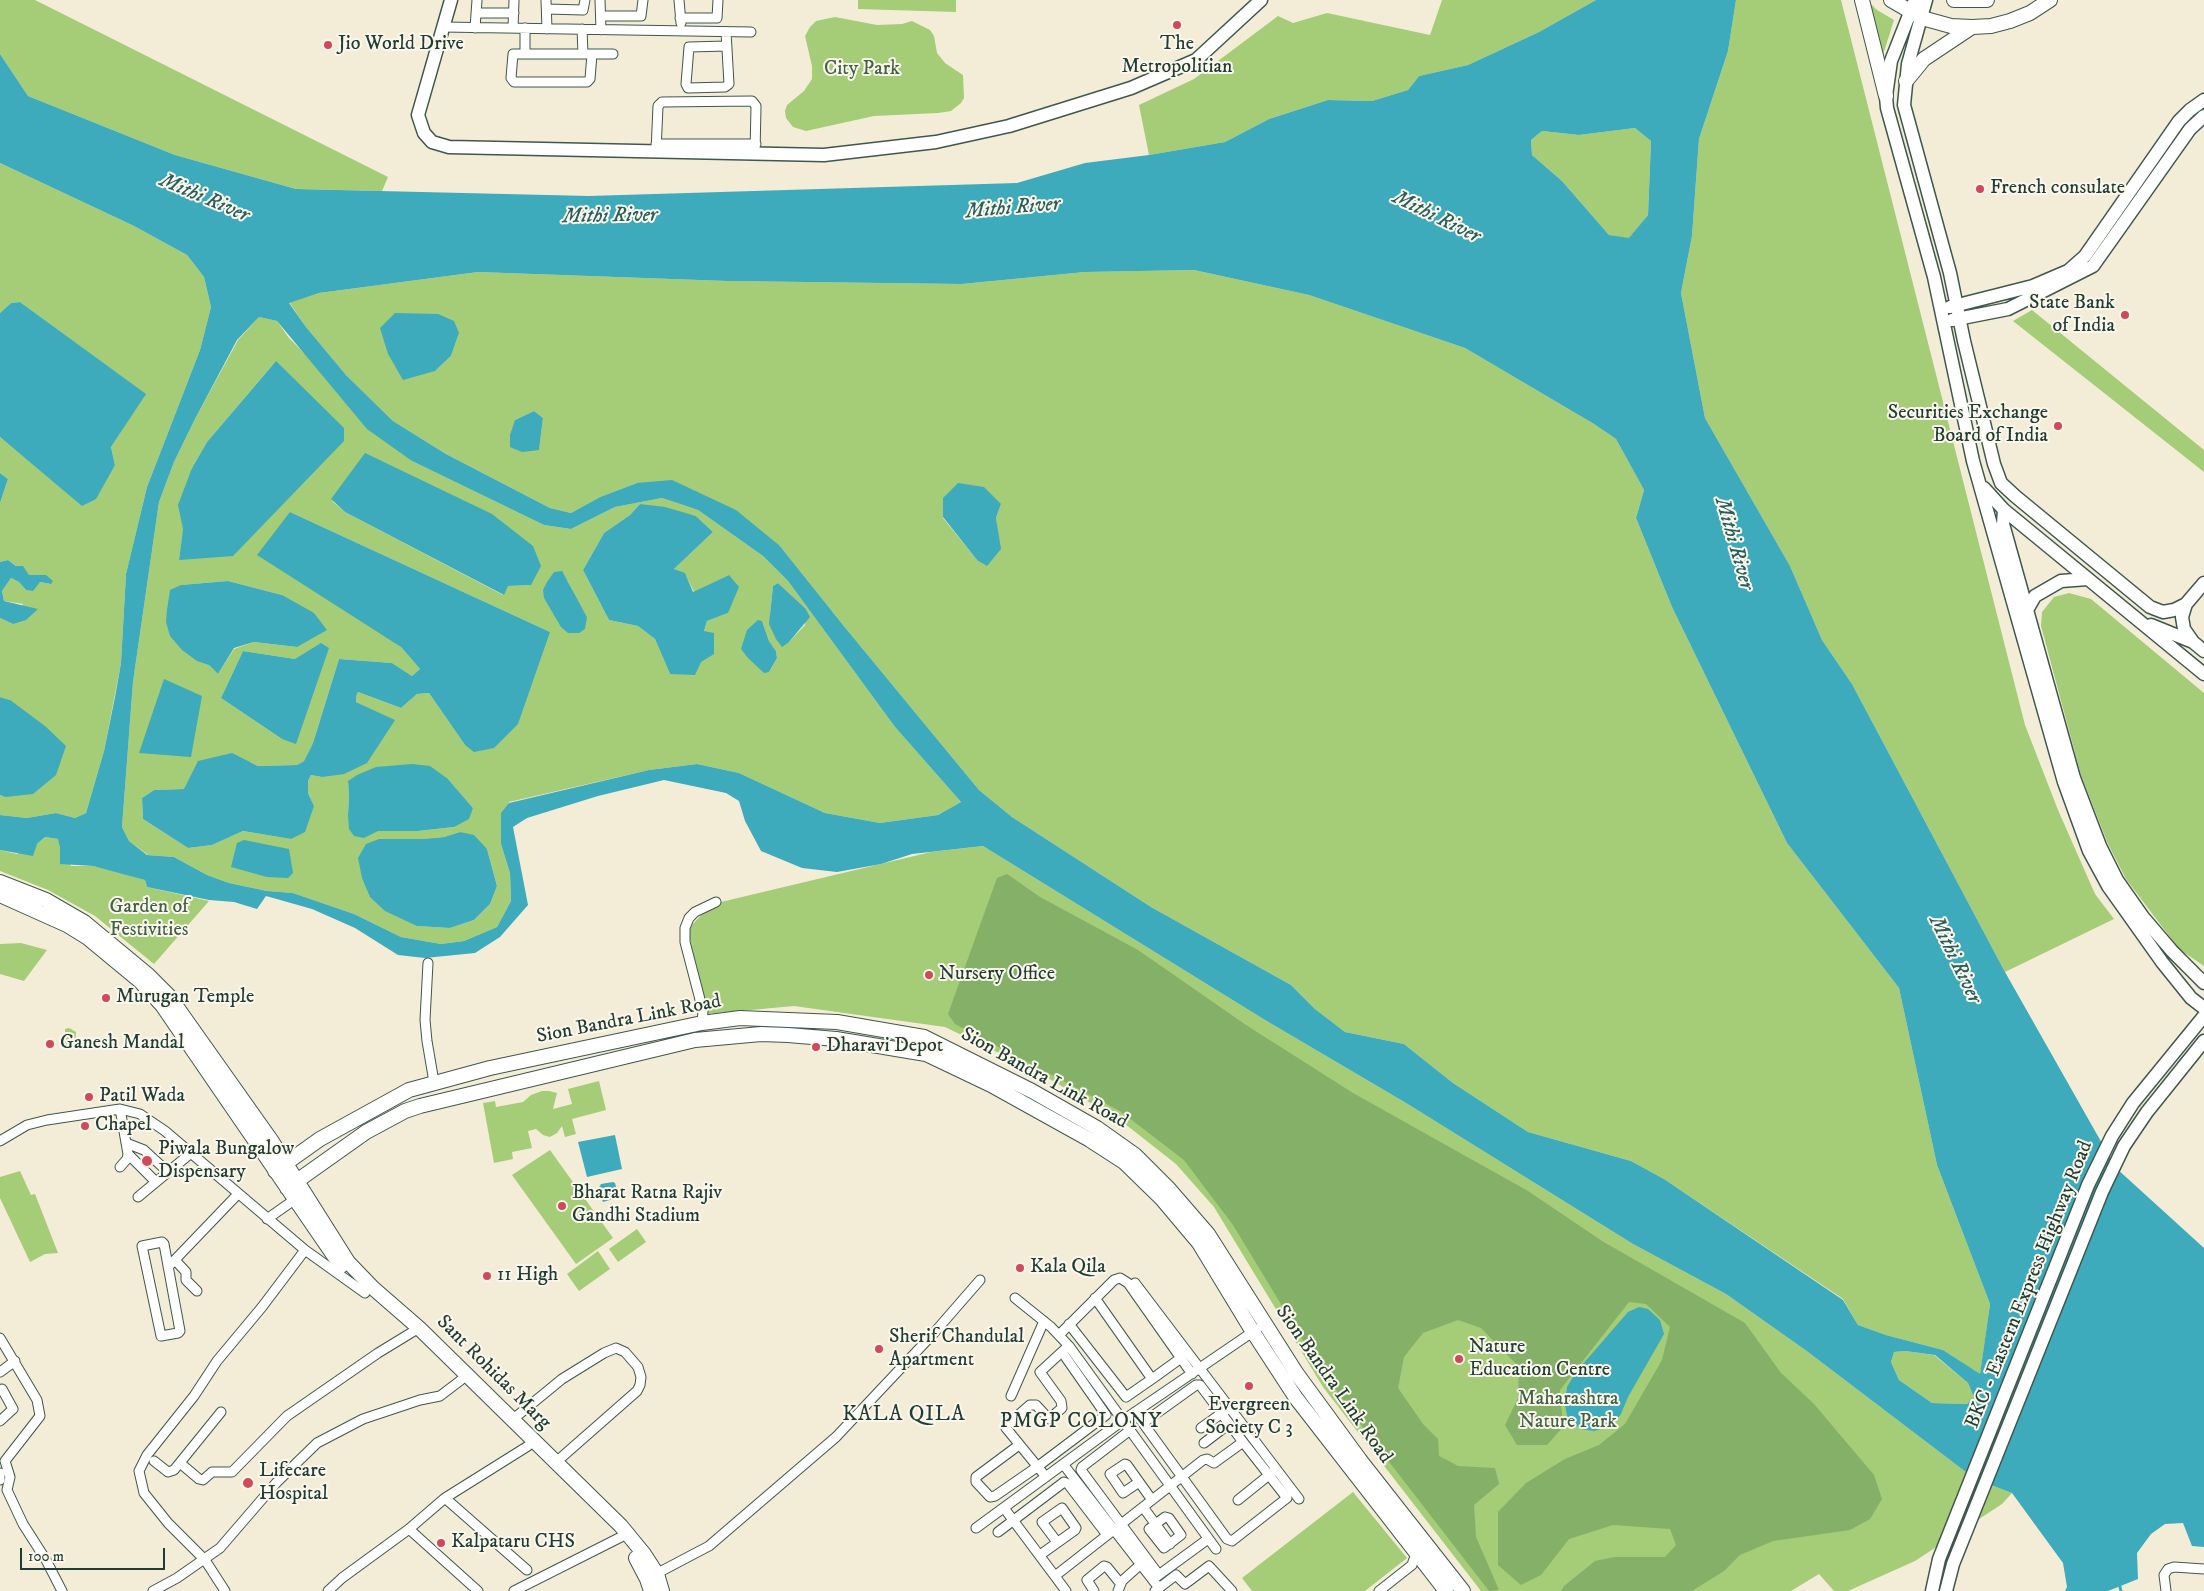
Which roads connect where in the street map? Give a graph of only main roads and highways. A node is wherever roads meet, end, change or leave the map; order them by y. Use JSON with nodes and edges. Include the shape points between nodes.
{"nodes":[{"id":1,"x":451,"y":0,"type":"edge"},
{"id":2,"x":1262,"y":0,"type":"edge"},
{"id":3,"x":1862,"y":0,"type":"edge"},
{"id":4,"x":1891,"y":0,"type":"edge"},
{"id":5,"x":1926,"y":0,"type":"edge"},
{"id":6,"x":1954,"y":0,"type":"edge"},
{"id":7,"x":1987,"y":0,"type":"edge"},
{"id":8,"x":2050,"y":0,"type":"edge"},
{"id":9,"x":1915,"y":9,"type":"edge"},
{"id":10,"x":1972,"y":27,"type":"junction"},
{"id":11,"x":1906,"y":81,"type":"junction"},
{"id":12,"x":1886,"y":96,"type":"junction"},
{"id":13,"x":2204,"y":100,"type":"edge"},
{"id":14,"x":2204,"y":116,"type":"edge"},
{"id":15,"x":1958,"y":312,"type":"junction"},
{"id":16,"x":1941,"y":315,"type":"junction"},
{"id":17,"x":1982,"y":486,"type":"junction"},
{"id":18,"x":2004,"y":510,"type":"junction"},
{"id":19,"x":2088,"y":579,"type":"junction"},
{"id":20,"x":2204,"y":583,"type":"edge"},
{"id":21,"x":2186,"y":604,"type":"junction"},
{"id":22,"x":2027,"y":610,"type":"junction"},
{"id":23,"x":2139,"y":621,"type":"junction"},
{"id":24,"x":2193,"y":642,"type":"junction"},
{"id":25,"x":2204,"y":651,"type":"edge"},
{"id":26,"x":2204,"y":674,"type":"edge"},
{"id":27,"x":3,"y":889,"type":"edge"},
{"id":28,"x":2204,"y":983,"type":"edge"},
{"id":29,"x":2191,"y":998,"type":"junction"},
{"id":30,"x":2204,"y":1008,"type":"edge"},
{"id":31,"x":2204,"y":1016,"type":"edge"},
{"id":32,"x":2204,"y":1041,"type":"edge"},
{"id":33,"x":554,"y":1055,"type":"junction"},
{"id":34,"x":511,"y":1064,"type":"junction"},
{"id":35,"x":557,"y":1072,"type":"junction"},
{"id":36,"x":516,"y":1082,"type":"junction"},
{"id":37,"x":280,"y":1167,"type":"junction"},
{"id":38,"x":293,"y":1190,"type":"junction"},
{"id":39,"x":416,"y":1331,"type":"junction"},
{"id":40,"x":458,"y":1373,"type":"junction"},
{"id":41,"x":580,"y":1491,"type":"junction"},
{"id":42,"x":1420,"y":1547,"type":"junction"},
{"id":43,"x":652,"y":1581,"type":"edge"},
{"id":44,"x":662,"y":1591,"type":"edge"},
{"id":45,"x":1446,"y":1591,"type":"edge"},
{"id":46,"x":1463,"y":1591,"type":"edge"},
{"id":47,"x":1932,"y":1591,"type":"edge"},
{"id":48,"x":1946,"y":1591,"type":"edge"}],
"edges":[{"from":1,"to":2,"type":"main road","via":[[418,115],[424,133],[432,142],[449,148],[756,149],[833,154],[936,142],[1009,126],[1131,88],[1196,60]]},
{"from":3,"to":12,"type":"main road"},
{"from":4,"to":9,"type":"main road"},
{"from":5,"to":9,"type":"main road"},
{"from":6,"to":7,"type":"main road"},
{"from":8,"to":10,"type":"main road","via":[[2010,21]]},
{"from":9,"to":10,"type":"main road","via":[[1951,26]]},
{"from":9,"to":11,"type":"main road"},
{"from":9,"to":12,"type":"main road","via":[[1891,61]]},
{"from":10,"to":11,"type":"main road","via":[[1924,59]]},
{"from":11,"to":15,"type":"main road","via":[[1904,105]]},
{"from":12,"to":16,"type":"main road"},
{"from":13,"to":15,"type":"main road","via":[[2179,121],[2085,256],[2068,271]]},
{"from":14,"to":15,"type":"main road","via":[[2190,129],[2093,266],[2008,309]]},
{"from":15,"to":16,"type":"main road"},
{"from":15,"to":21,"type":"main road","via":[[2001,483],[2150,607],[2163,612]]},
{"from":16,"to":17,"type":"main road","via":[[1973,461]]},
{"from":17,"to":18,"type":"main road"},
{"from":17,"to":29,"type":"main road","via":[[2064,782],[2089,851],[2108,886]]},
{"from":18,"to":19,"type":"main road"},
{"from":18,"to":22,"type":"main road","via":[[2003,524]]},
{"from":19,"to":22,"type":"main road","via":[[2061,581],[2035,596]]},
{"from":19,"to":23,"type":"main road"},
{"from":20,"to":21,"type":"main road"},
{"from":21,"to":24,"type":"main road","via":[[2182,617],[2184,629]]},
{"from":22,"to":28,"type":"main road","via":[[2074,778],[2100,846],[2117,880],[2143,917]]},
{"from":23,"to":24,"type":"main road"},
{"from":23,"to":26,"type":"main road"},
{"from":24,"to":25,"type":"main road"},
{"from":27,"to":37,"type":"main road","via":[[88,938],[140,981],[162,1005]]},
{"from":28,"to":29,"type":"main road"},
{"from":29,"to":30,"type":"main road"},
{"from":31,"to":47,"type":"main road","name":"BKC - Eastern Express Highway Road","via":[[2133,1103],[2112,1136],[2088,1185],[1939,1559]]},
{"from":32,"to":48,"type":"main road","name":"BKC - Eastern Express Highway Road","via":[[2128,1139],[2102,1192],[1952,1564]]},
{"from":33,"to":34,"type":"main road","name":"Sion Bandra Link Road"},
{"from":33,"to":35,"type":"main road"},
{"from":33,"to":42,"type":"main road","name":"Sion Bandra Link Road","via":[[702,1023],[740,1018],[838,1022],[924,1037],[1032,1091],[1135,1155],[1208,1234],[1297,1374]]},
{"from":34,"to":36,"type":"main road"},
{"from":34,"to":37,"type":"main road","name":"Sion Bandra Link Road","via":[[409,1090],[320,1139]]},
{"from":35,"to":36,"type":"main road"},
{"from":35,"to":42,"type":"main road","via":[[695,1040],[761,1034],[836,1039],[926,1054],[991,1085],[1124,1162],[1162,1199],[1199,1243],[1296,1398]]},
{"from":36,"to":38,"type":"main road","via":[[436,1100],[405,1112],[366,1132]]},
{"from":37,"to":38,"type":"main road"},
{"from":38,"to":39,"type":"main road","name":"Sant Rohidas Marg","via":[[348,1262]]},
{"from":38,"to":39,"type":"main road","name":"Sant Rohidas Marg","via":[[343,1269],[365,1293]]},
{"from":39,"to":40,"type":"main road","name":"Sant Rohidas Marg"},
{"from":40,"to":41,"type":"main road","name":"Sant Rohidas Marg","via":[[528,1446]]},
{"from":40,"to":41,"type":"main road","name":"Sant Rohidas Marg","via":[[512,1420]]},
{"from":41,"to":43,"type":"main road","name":"Sant Rohidas Marg","via":[[621,1537]]},
{"from":41,"to":43,"type":"main road","name":"Sant Rohidas Marg","via":[[621,1526],[644,1554]]},
{"from":42,"to":45,"type":"main road"},
{"from":42,"to":46,"type":"main road","name":"Sion Bandra Link Road"},
{"from":43,"to":44,"type":"main road","name":"Sant Rohidas Marg"}]}
